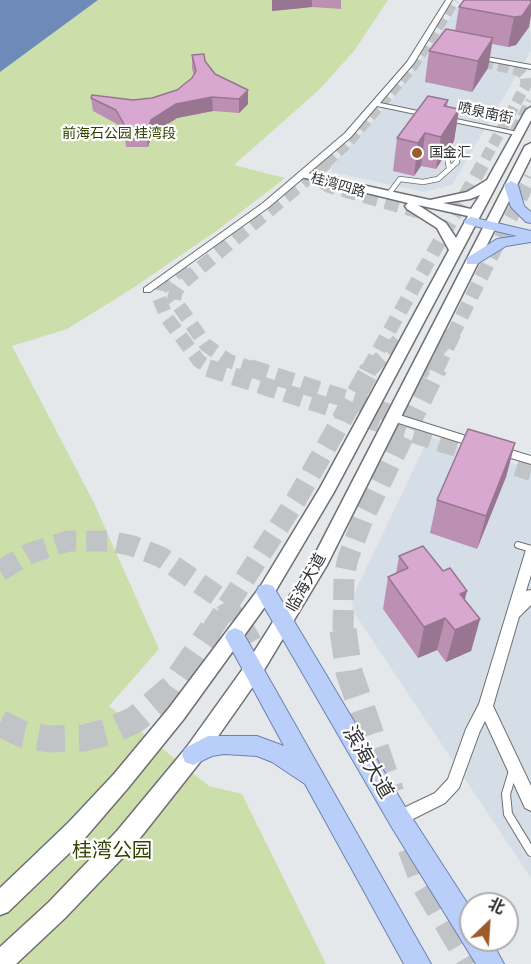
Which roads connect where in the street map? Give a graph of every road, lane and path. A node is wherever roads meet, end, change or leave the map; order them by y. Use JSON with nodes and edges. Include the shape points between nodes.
{"nodes":[{"id":1,"x":449,"y":0,"type":"edge"},
{"id":2,"x":422,"y":47,"type":"junction"},
{"id":3,"x":433,"y":49,"type":"edge"},
{"id":4,"x":466,"y":55,"type":"edge"},
{"id":5,"x":531,"y":67,"type":"edge"},
{"id":6,"x":376,"y":104,"type":"junction"},
{"id":7,"x":531,"y":110,"type":"edge"},
{"id":8,"x":518,"y":134,"type":"junction"},
{"id":9,"x":531,"y":146,"type":"edge"},
{"id":10,"x":449,"y":168,"type":"junction"},
{"id":11,"x":303,"y":176,"type":"junction"},
{"id":12,"x":491,"y":183,"type":"junction"},
{"id":13,"x":511,"y":185,"type":"junction"},
{"id":14,"x":388,"y":195,"type":"junction"},
{"id":15,"x":413,"y":203,"type":"junction"},
{"id":16,"x":473,"y":217,"type":"junction"},
{"id":17,"x":531,"y":219,"type":"edge"},
{"id":18,"x":492,"y":222,"type":"junction"},
{"id":19,"x":531,"y":227,"type":"edge"},
{"id":20,"x":531,"y":237,"type":"edge"},
{"id":21,"x":456,"y":250,"type":"junction"},
{"id":22,"x":472,"y":261,"type":"junction"},
{"id":23,"x":147,"y":290,"type":"dead end"},
{"id":24,"x":393,"y":417,"type":"junction"},
{"id":25,"x":531,"y":460,"type":"edge"},
{"id":26,"x":518,"y":544,"type":"dead end"},
{"id":27,"x":531,"y":551,"type":"edge"},
{"id":28,"x":266,"y":592,"type":"junction"},
{"id":29,"x":531,"y":595,"type":"edge"},
{"id":30,"x":515,"y":615,"type":"junction"},
{"id":31,"x":284,"y":623,"type":"junction"},
{"id":32,"x":235,"y":637,"type":"junction"},
{"id":33,"x":254,"y":669,"type":"junction"},
{"id":34,"x":486,"y":706,"type":"junction"},
{"id":35,"x":193,"y":755,"type":"junction"},
{"id":36,"x":514,"y":769,"type":"junction"},
{"id":37,"x":313,"y":780,"type":"junction"},
{"id":38,"x":531,"y":803,"type":"edge"},
{"id":39,"x":399,"y":818,"type":"junction"},
{"id":40,"x":531,"y":852,"type":"edge"},
{"id":41,"x":0,"y":904,"type":"edge"},
{"id":42,"x":459,"y":913,"type":"edge"},
{"id":43,"x":0,"y":963,"type":"edge"},
{"id":44,"x":418,"y":964,"type":"edge"}],
"edges":[{"from":1,"to":2,"type":"street"},
{"from":2,"to":3,"type":"street"},
{"from":2,"to":6,"type":"street"},
{"from":4,"to":5,"type":"street"},
{"from":6,"to":8,"type":"street","name":"喷泉南街"},
{"from":6,"to":11,"type":"street"},
{"from":7,"to":8,"type":"main road","name":"临海大道"},
{"from":8,"to":12,"type":"main road","name":"临海大道"},
{"from":9,"to":13,"type":"main road","name":"临海大道"},
{"from":10,"to":10,"type":"lane","via":[[456,164],[462,150],[452,150],[447,158]]},
{"from":10,"to":14,"type":"lane","via":[[431,181],[400,179]]},
{"from":11,"to":14,"type":"main road","name":"桂湾四路"},
{"from":11,"to":15,"type":"main road","name":"桂湾四路"},
{"from":11,"to":23,"type":"street"},
{"from":12,"to":15,"type":"main road","via":[[457,198]]},
{"from":12,"to":16,"type":"main road","name":"临海大道"},
{"from":13,"to":17,"type":"main road","via":[[518,207]]},
{"from":13,"to":18,"type":"main road","name":"临海大道"},
{"from":14,"to":15,"type":"main road","name":"桂湾四路"},
{"from":15,"to":16,"type":"main road","name":"桂湾四路"},
{"from":15,"to":21,"type":"main road","via":[[441,225]]},
{"from":16,"to":18,"type":"main road","name":"桂湾四路"},
{"from":16,"to":21,"type":"main road","name":"临海大道"},
{"from":18,"to":19,"type":"main road","name":"桂湾四路"},
{"from":18,"to":20,"type":"main road","name":"桂湾四路"},
{"from":18,"to":22,"type":"main road","name":"临海大道"},
{"from":20,"to":22,"type":"main road","via":[[502,242]]},
{"from":21,"to":28,"type":"main road","name":"临海大道","via":[[326,492]]},
{"from":22,"to":24,"type":"main road","name":"临海大道"},
{"from":24,"to":25,"type":"street"},
{"from":24,"to":31,"type":"main road","name":"临海大道"},
{"from":26,"to":27,"type":"lane"},
{"from":27,"to":30,"type":"street"},
{"from":28,"to":31,"type":"main road","name":"滨海大道"},
{"from":28,"to":32,"type":"main road","name":"临海大道"},
{"from":29,"to":30,"type":"street"},
{"from":30,"to":34,"type":"street"},
{"from":31,"to":33,"type":"main road","name":"临海大道"},
{"from":31,"to":39,"type":"main road","name":"滨海大道"},
{"from":32,"to":33,"type":"main road"},
{"from":32,"to":41,"type":"main road","name":"临海大道","via":[[161,733],[77,830]]},
{"from":33,"to":35,"type":"main road","name":"临海大道"},
{"from":33,"to":37,"type":"main road"},
{"from":34,"to":36,"type":"street"},
{"from":34,"to":39,"type":"street","via":[[473,729],[454,783],[447,792]]},
{"from":35,"to":37,"type":"main road","via":[[208,746],[257,746],[280,755]]},
{"from":35,"to":43,"type":"main road","name":"临海大道","via":[[125,839]]},
{"from":36,"to":38,"type":"street"},
{"from":36,"to":40,"type":"lane","via":[[507,794],[508,814]]},
{"from":37,"to":44,"type":"main road"},
{"from":39,"to":42,"type":"main road","name":"滨海大道"}]}
